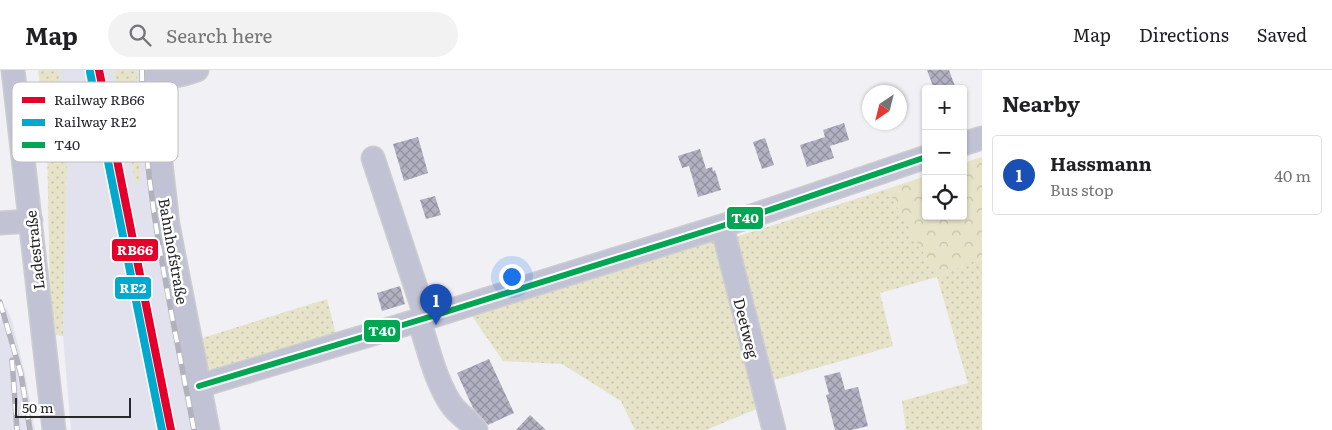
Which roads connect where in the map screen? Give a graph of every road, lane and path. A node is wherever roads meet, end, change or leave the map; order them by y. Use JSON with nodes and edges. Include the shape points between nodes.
{"nodes":[{"id":1,"x":198,"y":70,"type":"edge"},
{"id":2,"x":155,"y":74,"type":"edge"},
{"id":3,"x":982,"y":138,"type":"edge"},
{"id":4,"x":967,"y":143,"type":"edge"},
{"id":5,"x":373,"y":158,"type":"dead end"},
{"id":6,"x":922,"y":158,"type":"edge"},
{"id":7,"x":24,"y":162,"type":"edge"},
{"id":8,"x":161,"y":162,"type":"edge"},
{"id":9,"x":31,"y":221,"type":"junction"},
{"id":10,"x":0,"y":223,"type":"edge"},
{"id":11,"x":722,"y":226,"type":"junction"},
{"id":12,"x":423,"y":319,"type":"junction"},
{"id":13,"x":199,"y":386,"type":"junction"},
{"id":14,"x":54,"y":430,"type":"edge"},
{"id":15,"x":208,"y":430,"type":"edge"},
{"id":16,"x":476,"y":430,"type":"edge"},
{"id":17,"x":774,"y":430,"type":"edge"}],
"edges":[{"from":1,"to":2,"type":"street","via":[[169,78]]},
{"from":3,"to":4,"type":"street"},
{"from":5,"to":12,"type":"street"},
{"from":6,"to":11,"type":"street"},
{"from":7,"to":9,"type":"street","name":"Ladestraße"},
{"from":8,"to":13,"type":"street","name":"Bahnhofstraße","via":[[168,225]]},
{"from":9,"to":10,"type":"street"},
{"from":9,"to":14,"type":"street","name":"Ladestraße"},
{"from":11,"to":12,"type":"street"},
{"from":11,"to":17,"type":"street","name":"Deetweg"},
{"from":12,"to":13,"type":"street"},
{"from":12,"to":16,"type":"street","via":[[434,365],[446,393],[455,409]]},
{"from":13,"to":15,"type":"street","name":"Bahnhofstraße"}]}
